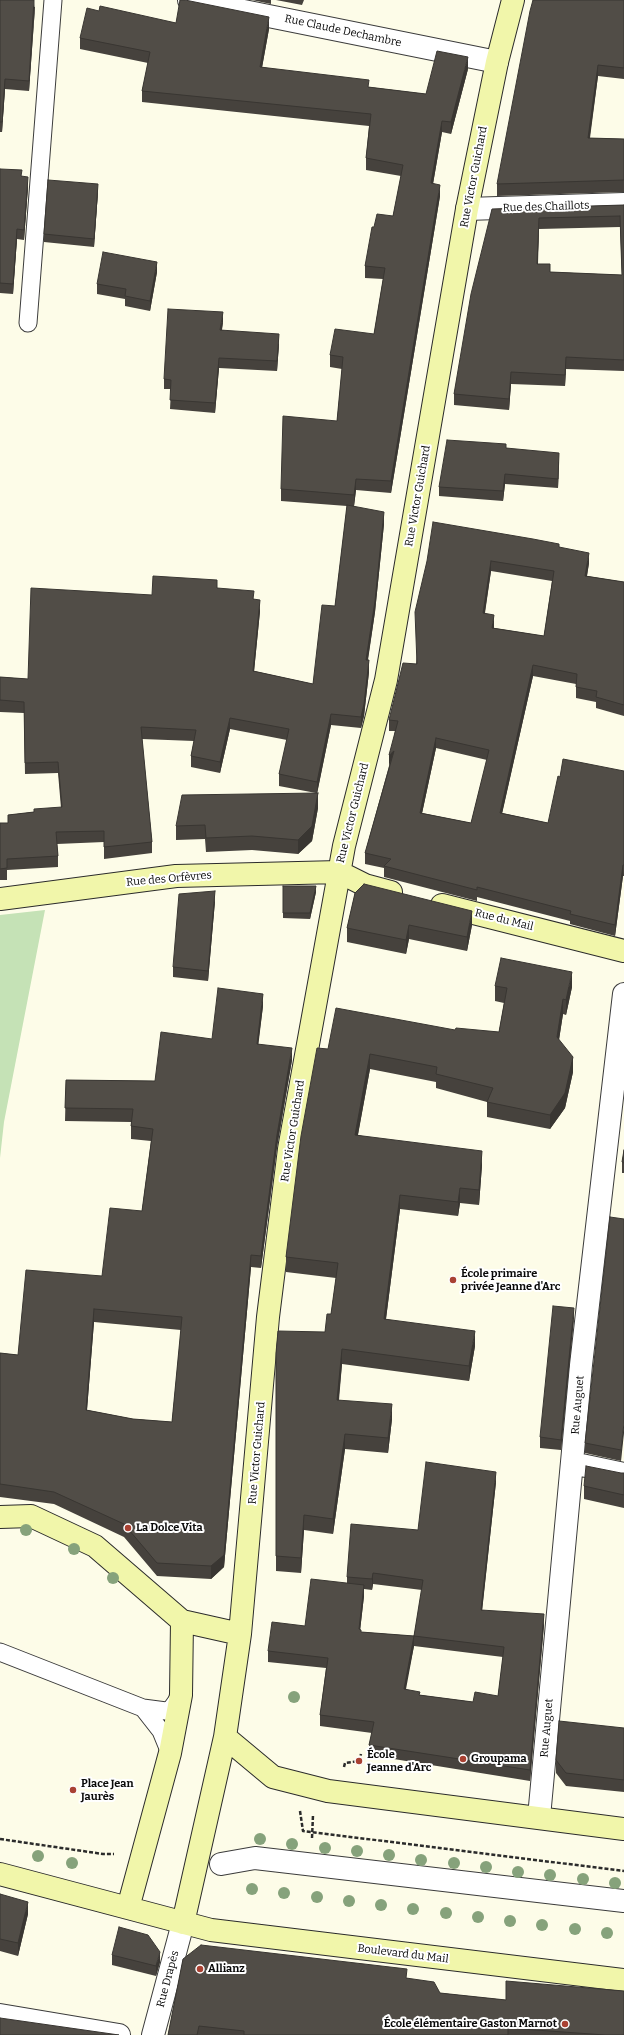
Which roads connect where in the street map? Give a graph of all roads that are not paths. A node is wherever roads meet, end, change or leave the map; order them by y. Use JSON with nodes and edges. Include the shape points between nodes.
{"nodes":[{"id":1,"x":53,"y":0,"type":"edge"},
{"id":2,"x":189,"y":0,"type":"edge"},
{"id":3,"x":513,"y":0,"type":"edge"},
{"id":4,"x":497,"y":62,"type":"junction"},
{"id":5,"x":624,"y":204,"type":"edge"},
{"id":6,"x":467,"y":209,"type":"junction"},
{"id":7,"x":28,"y":323,"type":"dead end"},
{"id":8,"x":339,"y":872,"type":"junction"},
{"id":9,"x":0,"y":899,"type":"edge"},
{"id":10,"x":624,"y":951,"type":"edge"},
{"id":11,"x":624,"y":994,"type":"edge"},
{"id":12,"x":572,"y":1463,"type":"junction"},
{"id":13,"x":624,"y":1474,"type":"edge"},
{"id":14,"x":0,"y":1517,"type":"edge"},
{"id":15,"x":182,"y":1621,"type":"junction"},
{"id":16,"x":240,"y":1634,"type":"junction"},
{"id":17,"x":0,"y":1652,"type":"edge"},
{"id":18,"x":182,"y":1695,"type":"junction"},
{"id":19,"x":144,"y":1708,"type":"junction"},
{"id":20,"x":225,"y":1737,"type":"junction"},
{"id":21,"x":170,"y":1753,"type":"junction"},
{"id":22,"x":539,"y":1817,"type":"junction"},
{"id":23,"x":624,"y":1829,"type":"edge"},
{"id":24,"x":221,"y":1864,"type":"dead end"},
{"id":25,"x":0,"y":1874,"type":"edge"},
{"id":26,"x":624,"y":1902,"type":"edge"},
{"id":27,"x":128,"y":1908,"type":"junction"},
{"id":28,"x":183,"y":1923,"type":"junction"},
{"id":29,"x":624,"y":1980,"type":"edge"},
{"id":30,"x":0,"y":2015,"type":"edge"},
{"id":31,"x":119,"y":2035,"type":"edge"},
{"id":32,"x":153,"y":2035,"type":"edge"}],
"edges":[{"from":1,"to":7,"type":"lane"},
{"from":2,"to":4,"type":"street","name":"Rue Claude Dechambre"},
{"from":3,"to":4,"type":"main road","name":"Rue Victor Guichard"},
{"from":4,"to":6,"type":"main road","name":"Rue Victor Guichard"},
{"from":5,"to":6,"type":"street","name":"Rue des Chaillots"},
{"from":6,"to":8,"type":"main road","name":"Rue Victor Guichard","via":[[386,680]]},
{"from":8,"to":9,"type":"main road","name":"Rue des Orfèvres","via":[[176,876]]},
{"from":8,"to":10,"type":"main road","name":"Rue du Mail","via":[[365,885]]},
{"from":8,"to":16,"type":"main road","name":"Rue Victor Guichard","via":[[289,1149],[268,1317]]},
{"from":11,"to":12,"type":"street","name":"Rue Auguet"},
{"from":12,"to":13,"type":"street"},
{"from":12,"to":22,"type":"street","name":"Rue Auguet"},
{"from":14,"to":15,"type":"main road","via":[[31,1516],[95,1546]]},
{"from":15,"to":16,"type":"main road"},
{"from":15,"to":18,"type":"main road"},
{"from":16,"to":20,"type":"main road","name":"Rue Victor Guichard"},
{"from":17,"to":19,"type":"lane"},
{"from":18,"to":19,"type":"lane","via":[[171,1709],[166,1711]]},
{"from":18,"to":21,"type":"main road"},
{"from":19,"to":21,"type":"lane","via":[[161,1731]]},
{"from":20,"to":22,"type":"main road","via":[[273,1777],[296,1783],[328,1791]]},
{"from":20,"to":28,"type":"main road","name":"Rue Victor Guichard"},
{"from":21,"to":27,"type":"main road"},
{"from":22,"to":23,"type":"main road"},
{"from":24,"to":26,"type":"street","via":[[256,1858]]},
{"from":25,"to":27,"type":"main road"},
{"from":27,"to":28,"type":"main road"},
{"from":28,"to":29,"type":"main road","name":"Boulevard du Mail","via":[[211,1930]]},
{"from":28,"to":32,"type":"street","name":"Rue Drapès"},
{"from":30,"to":31,"type":"street"}]}
